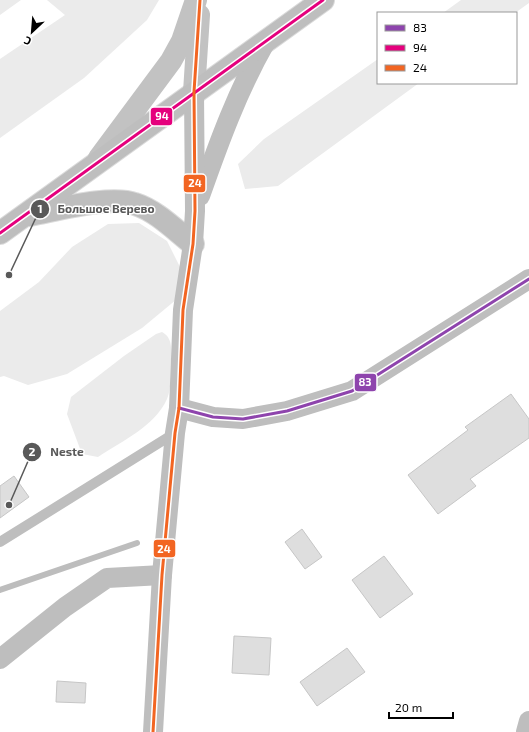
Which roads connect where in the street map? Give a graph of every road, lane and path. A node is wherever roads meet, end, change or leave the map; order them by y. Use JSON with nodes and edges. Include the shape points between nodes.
{"nodes":[{"id":1,"x":196,"y":0,"type":"edge"},
{"id":2,"x":200,"y":0,"type":"edge"},
{"id":3,"x":323,"y":0,"type":"edge"},
{"id":4,"x":266,"y":40,"type":"junction"},
{"id":5,"x":194,"y":92,"type":"junction"},
{"id":6,"x":96,"y":163,"type":"junction"},
{"id":7,"x":195,"y":211,"type":"junction"},
{"id":8,"x":24,"y":216,"type":"junction"},
{"id":9,"x":0,"y":233,"type":"edge"},
{"id":10,"x":193,"y":244,"type":"junction"},
{"id":11,"x":529,"y":279,"type":"edge"},
{"id":12,"x":179,"y":408,"type":"junction"},
{"id":13,"x":175,"y":433,"type":"junction"},
{"id":14,"x":0,"y":542,"type":"edge"},
{"id":15,"x":162,"y":575,"type":"junction"},
{"id":16,"x":0,"y":659,"type":"edge"},
{"id":17,"x":529,"y":721,"type":"edge"},
{"id":18,"x":153,"y":732,"type":"edge"},
{"id":19,"x":526,"y":732,"type":"edge"}],
"edges":[{"from":1,"to":6,"type":"street","via":[[182,41],[171,61]]},
{"from":2,"to":5,"type":"street"},
{"from":3,"to":4,"type":"main road"},
{"from":4,"to":5,"type":"main road"},
{"from":4,"to":7,"type":"street","via":[[234,104]]},
{"from":5,"to":6,"type":"main road"},
{"from":5,"to":7,"type":"street"},
{"from":6,"to":8,"type":"main road"},
{"from":7,"to":10,"type":"street"},
{"from":8,"to":9,"type":"main road"},
{"from":8,"to":10,"type":"main road","via":[[115,201],[135,204],[152,213]]},
{"from":10,"to":12,"type":"street","via":[[183,310]]},
{"from":11,"to":12,"type":"street","via":[[352,391],[287,411],[243,419],[213,417]]},
{"from":12,"to":13,"type":"street"},
{"from":13,"to":14,"type":"lane"},
{"from":13,"to":15,"type":"street"},
{"from":15,"to":16,"type":"street","via":[[107,578],[65,607]]},
{"from":15,"to":18,"type":"street"},
{"from":17,"to":19,"type":"street"}]}
